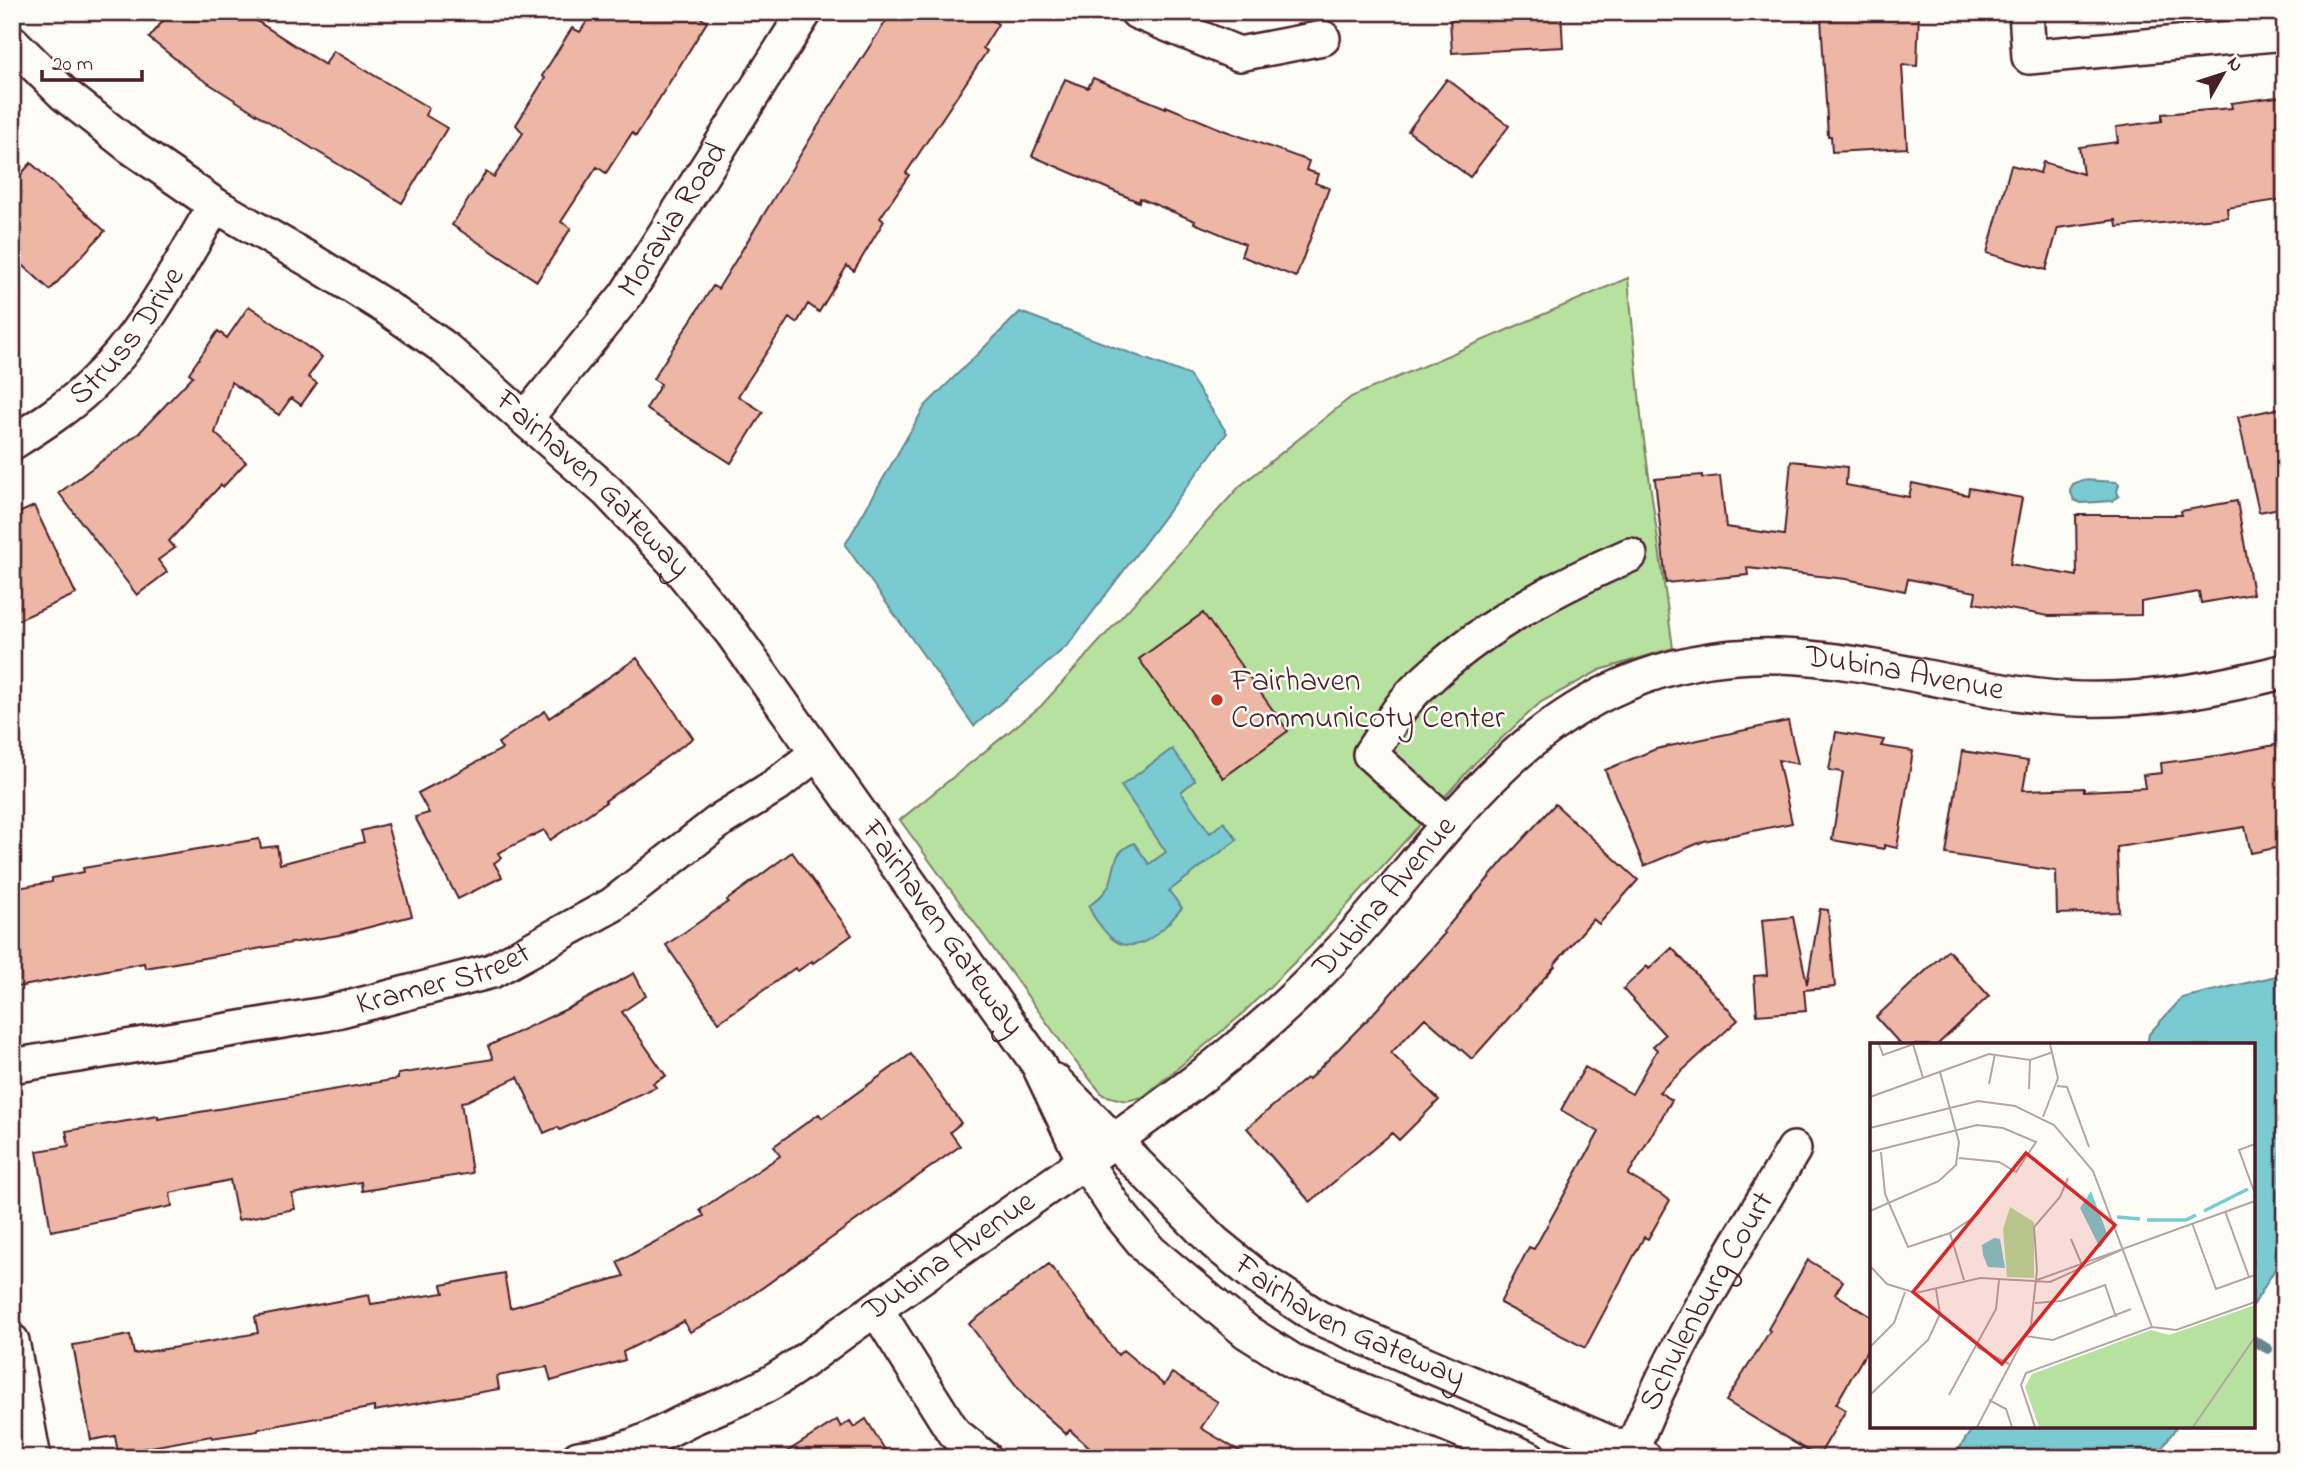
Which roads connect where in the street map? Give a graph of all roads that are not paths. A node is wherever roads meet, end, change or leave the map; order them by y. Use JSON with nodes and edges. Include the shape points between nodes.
{"nodes":[{"id":1,"x":805,"y":12,"type":"edge"},
{"id":2,"x":1137,"y":12,"type":"edge"},
{"id":3,"x":2026,"y":12,"type":"edge"},
{"id":4,"x":2285,"y":33,"type":"edge"},
{"id":5,"x":1323,"y":38,"type":"dead end"},
{"id":6,"x":12,"y":42,"type":"edge"},
{"id":7,"x":215,"y":205,"type":"junction"},
{"id":8,"x":526,"y":418,"type":"junction"},
{"id":9,"x":12,"y":443,"type":"edge"},
{"id":10,"x":1630,"y":555,"type":"dead end"},
{"id":11,"x":2285,"y":671,"type":"edge"},
{"id":12,"x":817,"y":753,"type":"junction"},
{"id":13,"x":1448,"y":824,"type":"junction"},
{"id":14,"x":1038,"y":1064,"type":"junction"},
{"id":15,"x":12,"y":1066,"type":"edge"},
{"id":16,"x":1114,"y":1140,"type":"junction"},
{"id":17,"x":1794,"y":1149,"type":"dead end"},
{"id":18,"x":1084,"y":1161,"type":"junction"},
{"id":19,"x":876,"y":1309,"type":"junction"},
{"id":20,"x":12,"y":1341,"type":"edge"},
{"id":21,"x":1635,"y":1456,"type":"edge"},
{"id":22,"x":34,"y":1458,"type":"edge"},
{"id":23,"x":578,"y":1458,"type":"edge"},
{"id":24,"x":985,"y":1458,"type":"edge"},
{"id":25,"x":1529,"y":1458,"type":"edge"}],
"edges":[{"from":1,"to":8,"type":"street","name":"Moravia Road","via":[[626,295]]},
{"from":2,"to":5,"type":"street","via":[[1239,54]]},
{"from":3,"to":4,"type":"street","via":[[2029,57]]},
{"from":6,"to":7,"type":"street","name":"Fairhaven Gateway","via":[[64,94]]},
{"from":7,"to":8,"type":"street","name":"Fairhaven Gateway","via":[[384,306],[442,346]]},
{"from":7,"to":9,"type":"street","name":"Struss Drive","via":[[154,310],[127,345],[90,386]]},
{"from":8,"to":12,"type":"street","name":"Fairhaven Gateway","via":[[607,491],[673,561],[732,633]]},
{"from":10,"to":13,"type":"street","via":[[1578,577],[1448,660],[1410,696],[1370,754]]},
{"from":11,"to":13,"type":"street","name":"Dubina Avenue","via":[[2179,694],[2076,699],[1827,658],[1741,656],[1703,662],[1625,684],[1551,725],[1514,754]]},
{"from":12,"to":14,"type":"street","name":"Fairhaven Gateway"},
{"from":12,"to":15,"type":"street","name":"Kramer Street","via":[[722,819],[612,905],[492,971],[325,1014]]},
{"from":13,"to":16,"type":"street","name":"Dubina Avenue","via":[[1293,999],[1220,1064]]},
{"from":14,"to":16,"type":"street","name":"Fairhaven Gateway"},
{"from":14,"to":18,"type":"street","name":"Fairhaven Gateway"},
{"from":16,"to":18,"type":"street","name":"Dubina Avenue"},
{"from":16,"to":21,"type":"street","name":"Fairhaven Gateway","via":[[1214,1242],[1319,1318]]},
{"from":17,"to":21,"type":"street","name":"Schulenburg Court","via":[[1663,1380]]},
{"from":18,"to":19,"type":"street","name":"Dubina Avenue"},
{"from":18,"to":25,"type":"street","name":"Fairhaven Gateway","via":[[1150,1251],[1247,1332],[1296,1363]]},
{"from":19,"to":23,"type":"street","name":"Dubina Avenue","via":[[772,1383],[620,1451]]},
{"from":19,"to":24,"type":"street","via":[[954,1433]]},
{"from":20,"to":22,"type":"street"}]}
